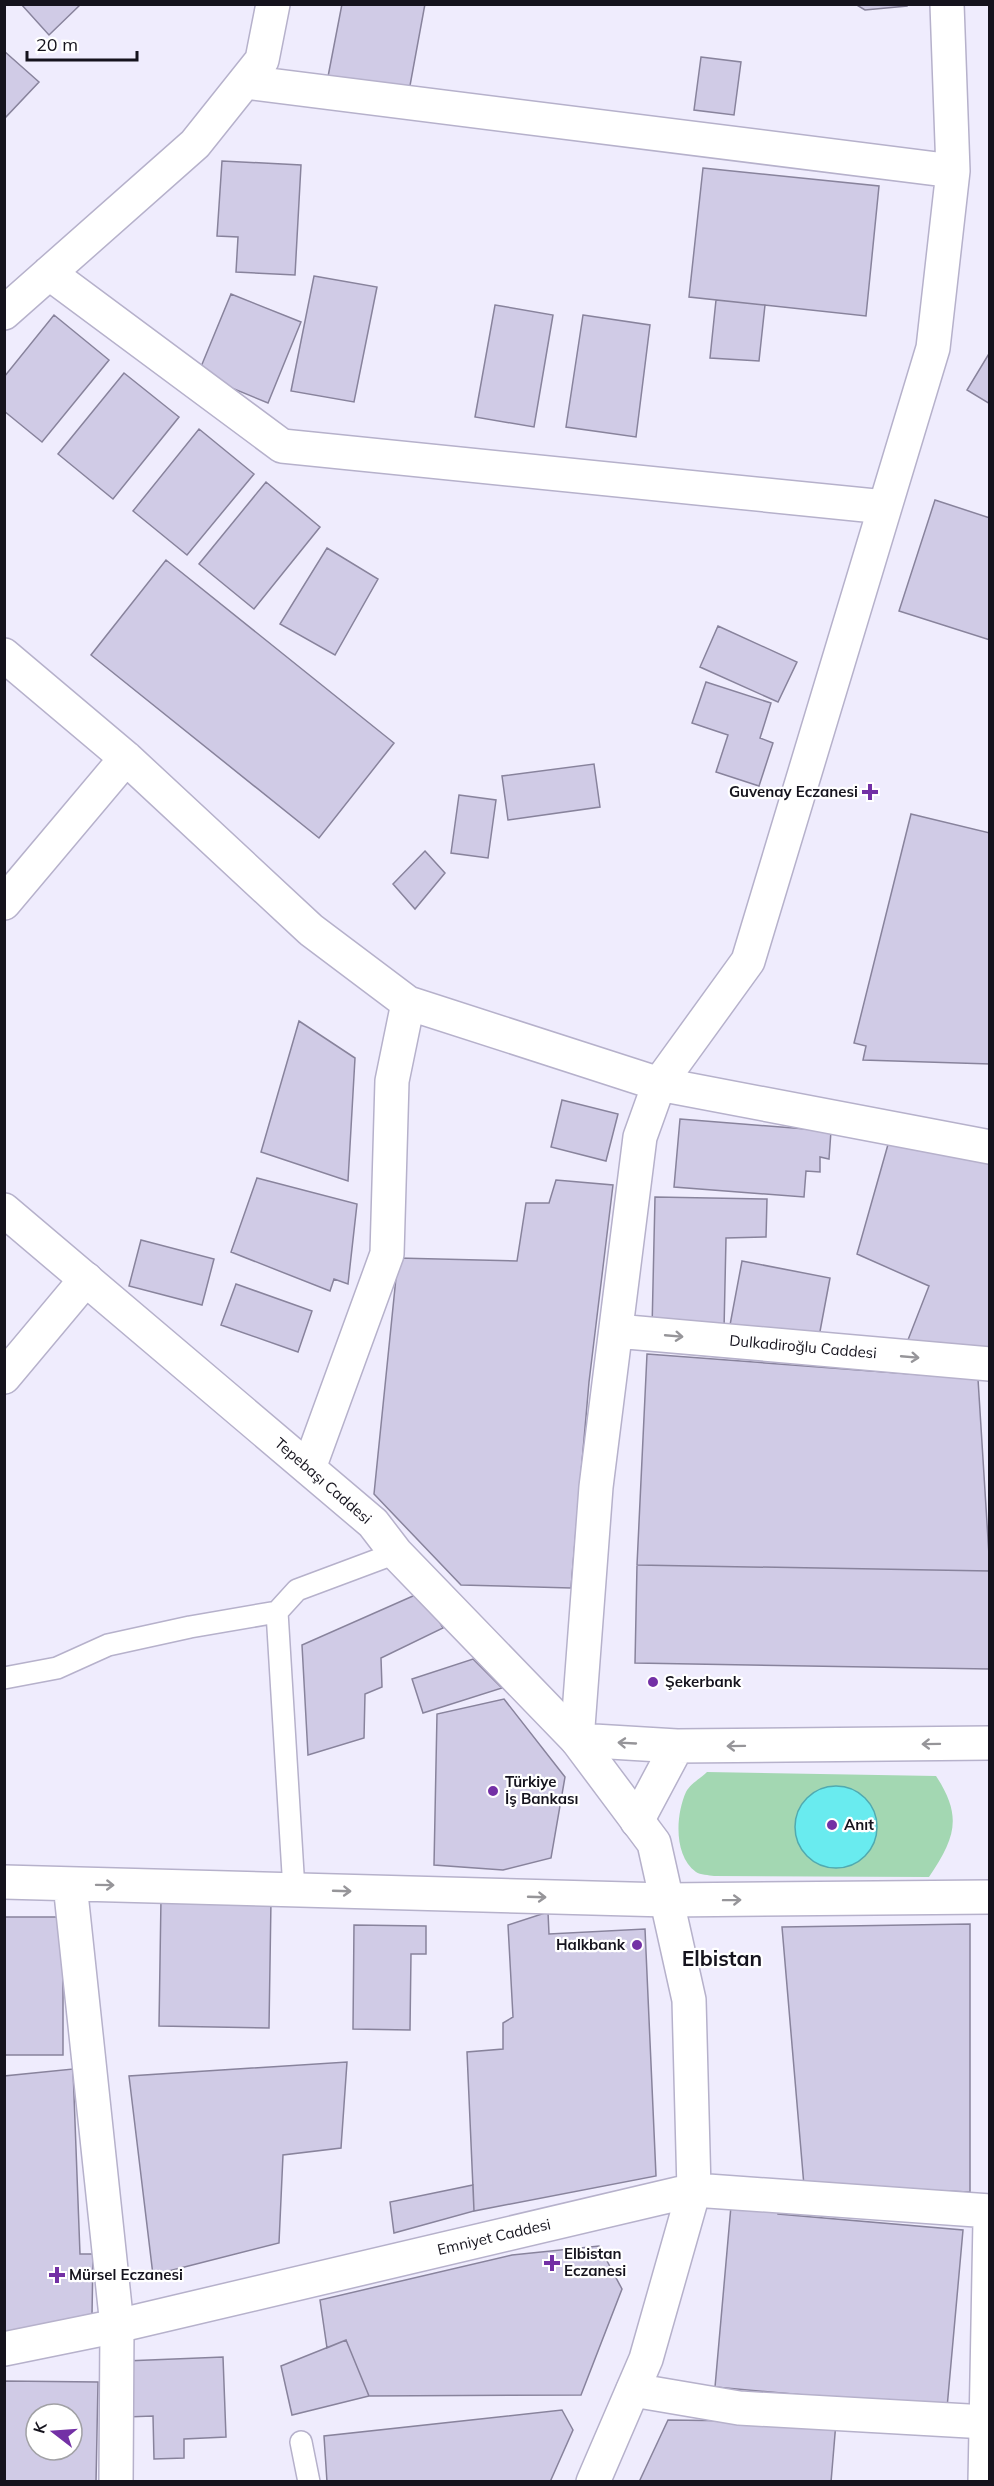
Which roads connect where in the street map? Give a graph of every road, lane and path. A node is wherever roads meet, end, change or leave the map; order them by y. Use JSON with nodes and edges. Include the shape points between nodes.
{"nodes":[{"id":1,"x":273,"y":4,"type":"edge"},
{"id":2,"x":947,"y":4,"type":"edge"},
{"id":3,"x":245,"y":82,"type":"junction"},
{"id":4,"x":953,"y":171,"type":"junction"},
{"id":5,"x":49,"y":273,"type":"junction"},
{"id":6,"x":4,"y":313,"type":"edge"},
{"id":7,"x":885,"y":507,"type":"junction"},
{"id":8,"x":4,"y":655,"type":"edge"},
{"id":9,"x":126,"y":758,"type":"junction"},
{"id":10,"x":4,"y":903,"type":"edge"},
{"id":11,"x":408,"y":1003,"type":"junction"},
{"id":12,"x":659,"y":1084,"type":"junction"},
{"id":13,"x":990,"y":1147,"type":"edge"},
{"id":14,"x":4,"y":1210,"type":"edge"},
{"id":15,"x":86,"y":1279,"type":"junction"},
{"id":16,"x":616,"y":1331,"type":"junction"},
{"id":17,"x":990,"y":1364,"type":"edge"},
{"id":18,"x":4,"y":1377,"type":"edge"},
{"id":19,"x":309,"y":1468,"type":"junction"},
{"id":20,"x":396,"y":1553,"type":"junction"},
{"id":21,"x":278,"y":1612,"type":"junction"},
{"id":22,"x":4,"y":1678,"type":"edge"},
{"id":23,"x":577,"y":1740,"type":"junction"},
{"id":24,"x":990,"y":1743,"type":"edge"},
{"id":25,"x":677,"y":1746,"type":"junction"},
{"id":26,"x":646,"y":1832,"type":"junction"},
{"id":27,"x":4,"y":1882,"type":"edge"},
{"id":28,"x":70,"y":1884,"type":"junction"},
{"id":29,"x":294,"y":1890,"type":"junction"},
{"id":30,"x":990,"y":1897,"type":"edge"},
{"id":31,"x":667,"y":1900,"type":"junction"},
{"id":32,"x":694,"y":2190,"type":"junction"},
{"id":33,"x":990,"y":2211,"type":"edge"},
{"id":34,"x":990,"y":2220,"type":"edge"},
{"id":35,"x":117,"y":2326,"type":"junction"},
{"id":36,"x":4,"y":2349,"type":"edge"},
{"id":37,"x":633,"y":2390,"type":"junction"},
{"id":38,"x":986,"y":2422,"type":"junction"},
{"id":39,"x":301,"y":2442,"type":"dead end"},
{"id":40,"x":116,"y":2481,"type":"edge"},
{"id":41,"x":309,"y":2481,"type":"edge"},
{"id":42,"x":592,"y":2481,"type":"edge"},
{"id":43,"x":985,"y":2481,"type":"edge"}],
"edges":[{"from":1,"to":3,"type":"street","via":[[262,60]]},
{"from":2,"to":4,"type":"street"},
{"from":3,"to":4,"type":"street"},
{"from":3,"to":5,"type":"street","via":[[195,144]]},
{"from":4,"to":7,"type":"street","via":[[933,348]]},
{"from":5,"to":6,"type":"street"},
{"from":5,"to":7,"type":"street","via":[[282,447]]},
{"from":7,"to":12,"type":"street","via":[[748,961]]},
{"from":8,"to":9,"type":"street"},
{"from":9,"to":10,"type":"street"},
{"from":9,"to":11,"type":"street","via":[[311,930]]},
{"from":11,"to":12,"type":"street"},
{"from":11,"to":19,"type":"street","via":[[392,1081],[387,1254]]},
{"from":12,"to":13,"type":"street"},
{"from":12,"to":16,"type":"street","via":[[639,1137]]},
{"from":14,"to":15,"type":"street","name":"Tepebaşı Caddesi"},
{"from":15,"to":18,"type":"street"},
{"from":15,"to":19,"type":"street","name":"Tepebaşı Caddesi"},
{"from":16,"to":17,"type":"street","name":"Dulkadiroğlu Caddesi","one_way":true},
{"from":16,"to":23,"type":"street","via":[[596,1487]]},
{"from":19,"to":20,"type":"street","name":"Tepebaşı Caddesi","via":[[373,1522]]},
{"from":20,"to":21,"type":"lane","via":[[297,1590]]},
{"from":20,"to":23,"type":"street","name":"Tepebaşı Caddesi"},
{"from":21,"to":22,"type":"lane","via":[[190,1626],[108,1645],[57,1668]]},
{"from":21,"to":29,"type":"lane"},
{"from":25,"to":23,"type":"street","one_way":true},
{"from":23,"to":26,"type":"street","name":"Tepebaşı Caddesi"},
{"from":24,"to":25,"type":"street","one_way":true},
{"from":25,"to":26,"type":"street"},
{"from":26,"to":31,"type":"street"},
{"from":27,"to":28,"type":"street"},
{"from":28,"to":29,"type":"street","one_way":true},
{"from":28,"to":35,"type":"street"},
{"from":29,"to":31,"type":"street","one_way":true},
{"from":31,"to":30,"type":"street","one_way":true},
{"from":31,"to":32,"type":"street","via":[[689,2000]]},
{"from":32,"to":33,"type":"street","name":"Emniyet Caddesi"},
{"from":32,"to":35,"type":"street","name":"Emniyet Caddesi"},
{"from":32,"to":37,"type":"street","via":[[646,2359]]},
{"from":34,"to":38,"type":"street"},
{"from":35,"to":36,"type":"street","name":"Emniyet Caddesi"},
{"from":35,"to":40,"type":"street"},
{"from":37,"to":38,"type":"street","via":[[739,2408]]},
{"from":37,"to":42,"type":"street"},
{"from":38,"to":43,"type":"street"},
{"from":39,"to":41,"type":"lane"}]}
